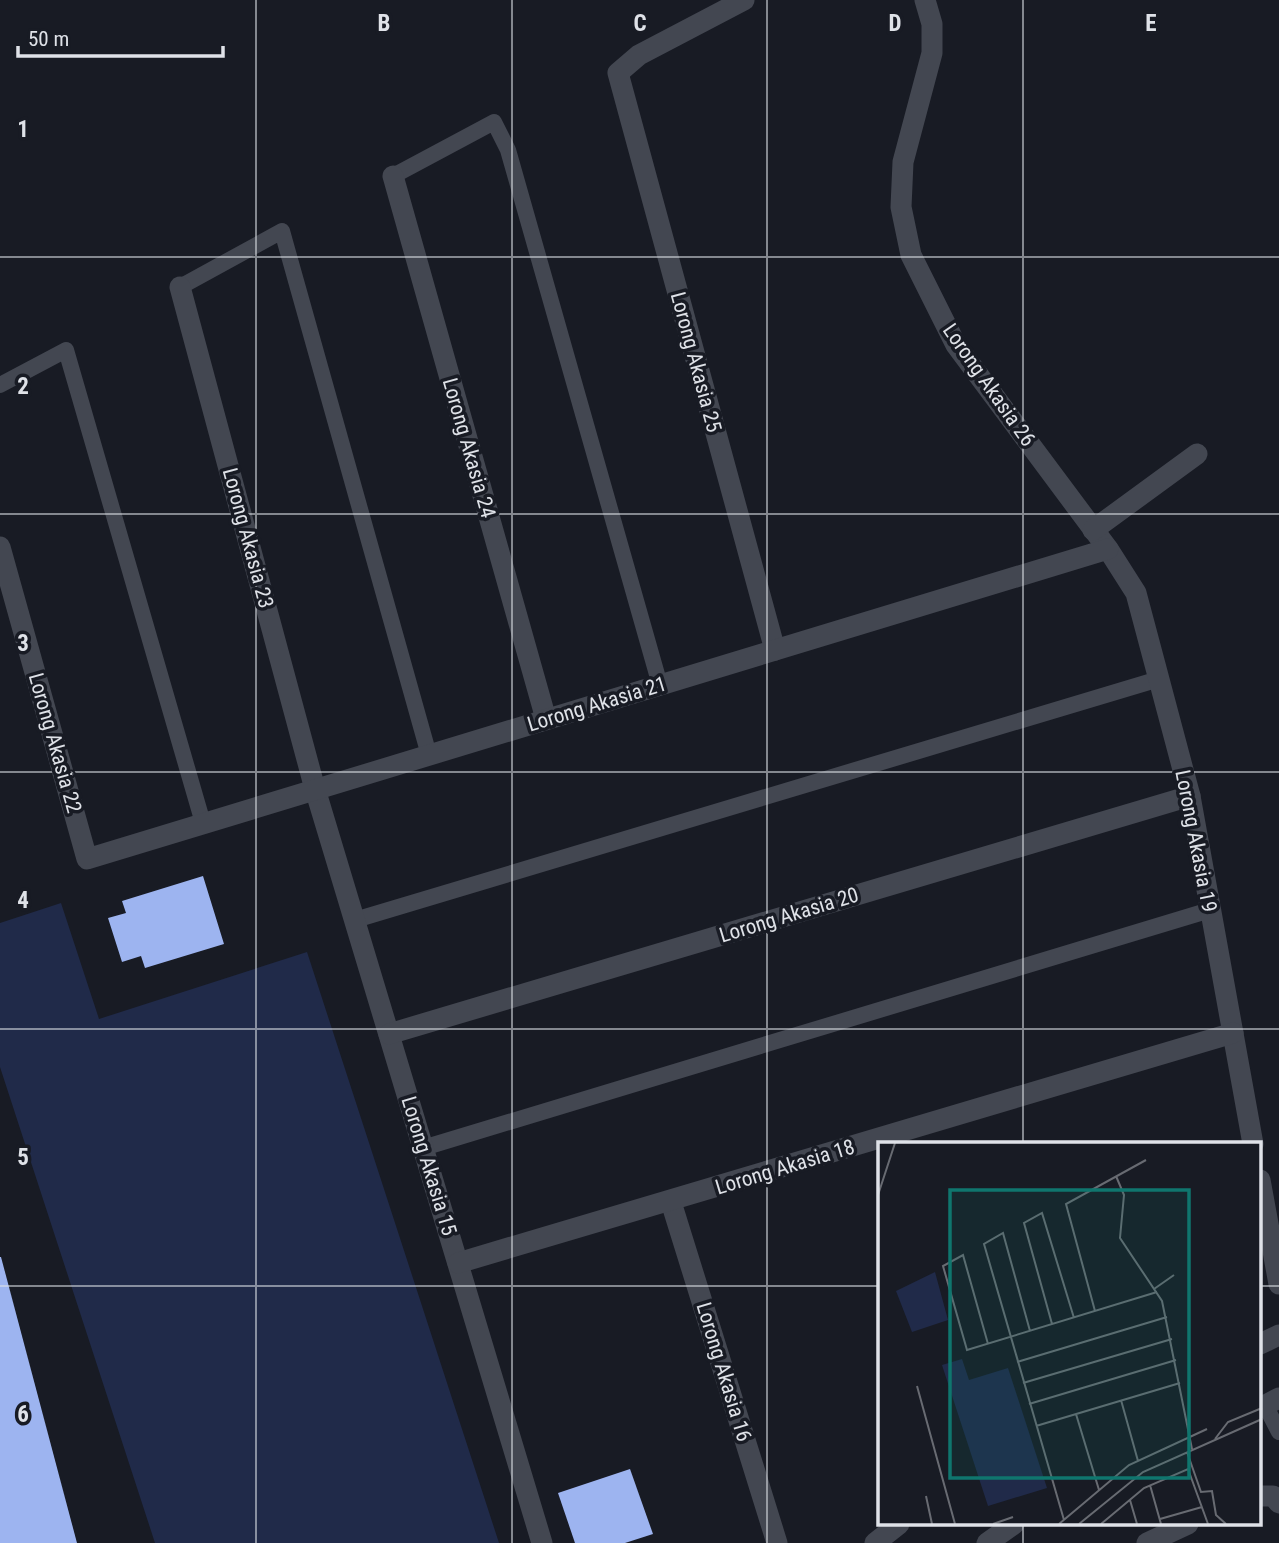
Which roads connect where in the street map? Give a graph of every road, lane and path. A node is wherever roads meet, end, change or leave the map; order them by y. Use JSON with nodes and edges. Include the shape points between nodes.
{"nodes":[{"id":1,"x":744,"y":0,"type":"edge"},
{"id":2,"x":925,"y":0,"type":"edge"},
{"id":3,"x":393,"y":176,"type":"joint"},
{"id":4,"x":180,"y":287,"type":"joint"},
{"id":5,"x":0,"y":385,"type":"edge"},
{"id":6,"x":1197,"y":454,"type":"dead end"},
{"id":7,"x":1094,"y":530,"type":"junction"},
{"id":8,"x":0,"y":547,"type":"edge"},
{"id":9,"x":1108,"y":549,"type":"junction"},
{"id":10,"x":775,"y":650,"type":"junction"},
{"id":11,"x":1158,"y":679,"type":"junction"},
{"id":12,"x":660,"y":685,"type":"junction"},
{"id":13,"x":546,"y":719,"type":"junction"},
{"id":14,"x":429,"y":755,"type":"junction"},
{"id":15,"x":315,"y":789,"type":"junction"},
{"id":16,"x":1189,"y":796,"type":"junction"},
{"id":17,"x":203,"y":823,"type":"junction"},
{"id":18,"x":87,"y":859,"type":"joint"},
{"id":19,"x":1210,"y":910,"type":"junction"},
{"id":20,"x":355,"y":920,"type":"junction"},
{"id":21,"x":1233,"y":1033,"type":"junction"},
{"id":22,"x":389,"y":1034,"type":"junction"},
{"id":23,"x":916,"y":1135,"type":"edge"},
{"id":24,"x":890,"y":1142,"type":"edge"},
{"id":25,"x":1253,"y":1142,"type":"edge"},
{"id":26,"x":878,"y":1145,"type":"edge"},
{"id":27,"x":423,"y":1148,"type":"junction"},
{"id":28,"x":1262,"y":1191,"type":"edge"},
{"id":29,"x":671,"y":1202,"type":"junction"},
{"id":30,"x":458,"y":1263,"type":"junction"},
{"id":31,"x":1279,"y":1284,"type":"edge"},
{"id":32,"x":1279,"y":1335,"type":"edge"},
{"id":33,"x":1262,"y":1342,"type":"edge"},
{"id":34,"x":1268,"y":1404,"type":"edge"},
{"id":35,"x":1279,"y":1432,"type":"edge"},
{"id":36,"x":896,"y":1526,"type":"edge"},
{"id":37,"x":1011,"y":1526,"type":"edge"},
{"id":38,"x":1184,"y":1526,"type":"edge"},
{"id":39,"x":542,"y":1543,"type":"edge"},
{"id":40,"x":777,"y":1543,"type":"edge"},
{"id":41,"x":875,"y":1543,"type":"edge"},
{"id":42,"x":987,"y":1543,"type":"edge"},
{"id":43,"x":1147,"y":1543,"type":"edge"}],
"edges":[{"from":1,"to":10,"type":"street","name":"Lorong Akasia 25","via":[[639,55],[618,74]]},
{"from":2,"to":7,"type":"street","name":"Lorong Akasia 26","via":[[932,24],[932,54],[903,162],[901,206],[911,255],[956,345]]},
{"from":3,"to":12,"type":"lane","via":[[494,122],[499,131]]},
{"from":3,"to":13,"type":"street","name":"Lorong Akasia 24"},
{"from":4,"to":14,"type":"lane","via":[[282,231]]},
{"from":4,"to":15,"type":"street","name":"Lorong Akasia 23"},
{"from":5,"to":17,"type":"lane","via":[[66,350]]},
{"from":6,"to":7,"type":"street"},
{"from":7,"to":9,"type":"street","name":"Lorong Akasia 26"},
{"from":8,"to":18,"type":"street","name":"Lorong Akasia 22"},
{"from":9,"to":10,"type":"street","name":"Lorong Akasia 21"},
{"from":9,"to":11,"type":"street","name":"Lorong Akasia 19","via":[[1136,593]]},
{"from":10,"to":12,"type":"street","name":"Lorong Akasia 21"},
{"from":11,"to":16,"type":"street","name":"Lorong Akasia 19"},
{"from":11,"to":20,"type":"lane"},
{"from":12,"to":13,"type":"street","name":"Lorong Akasia 21"},
{"from":13,"to":14,"type":"street","name":"Lorong Akasia 21"},
{"from":14,"to":15,"type":"street","name":"Lorong Akasia 21"},
{"from":15,"to":17,"type":"street","name":"Lorong Akasia 21"},
{"from":15,"to":20,"type":"street","name":"Lorong Akasia 15"},
{"from":16,"to":19,"type":"street","name":"Lorong Akasia 19"},
{"from":16,"to":22,"type":"street","name":"Lorong Akasia 20"},
{"from":17,"to":18,"type":"street","name":"Lorong Akasia 21"},
{"from":19,"to":21,"type":"street","name":"Lorong Akasia 19"},
{"from":19,"to":27,"type":"lane"},
{"from":20,"to":22,"type":"street","name":"Lorong Akasia 15"},
{"from":21,"to":23,"type":"street","name":"Lorong Akasia 18"},
{"from":21,"to":25,"type":"street","name":"Lorong Akasia 19"},
{"from":22,"to":27,"type":"street","name":"Lorong Akasia 15"},
{"from":23,"to":24,"type":"street","name":"Lorong Akasia 18"},
{"from":26,"to":29,"type":"street","name":"Lorong Akasia 18"},
{"from":27,"to":30,"type":"street","name":"Lorong Akasia 15"},
{"from":28,"to":31,"type":"street"},
{"from":29,"to":30,"type":"street","name":"Lorong Akasia 18"},
{"from":29,"to":40,"type":"street","name":"Lorong Akasia 16"},
{"from":30,"to":39,"type":"street","name":"Lorong Akasia 15"},
{"from":32,"to":33,"type":"street"},
{"from":34,"to":35,"type":"lane"},
{"from":36,"to":41,"type":"street"},
{"from":37,"to":42,"type":"street"},
{"from":38,"to":43,"type":"street"}]}
